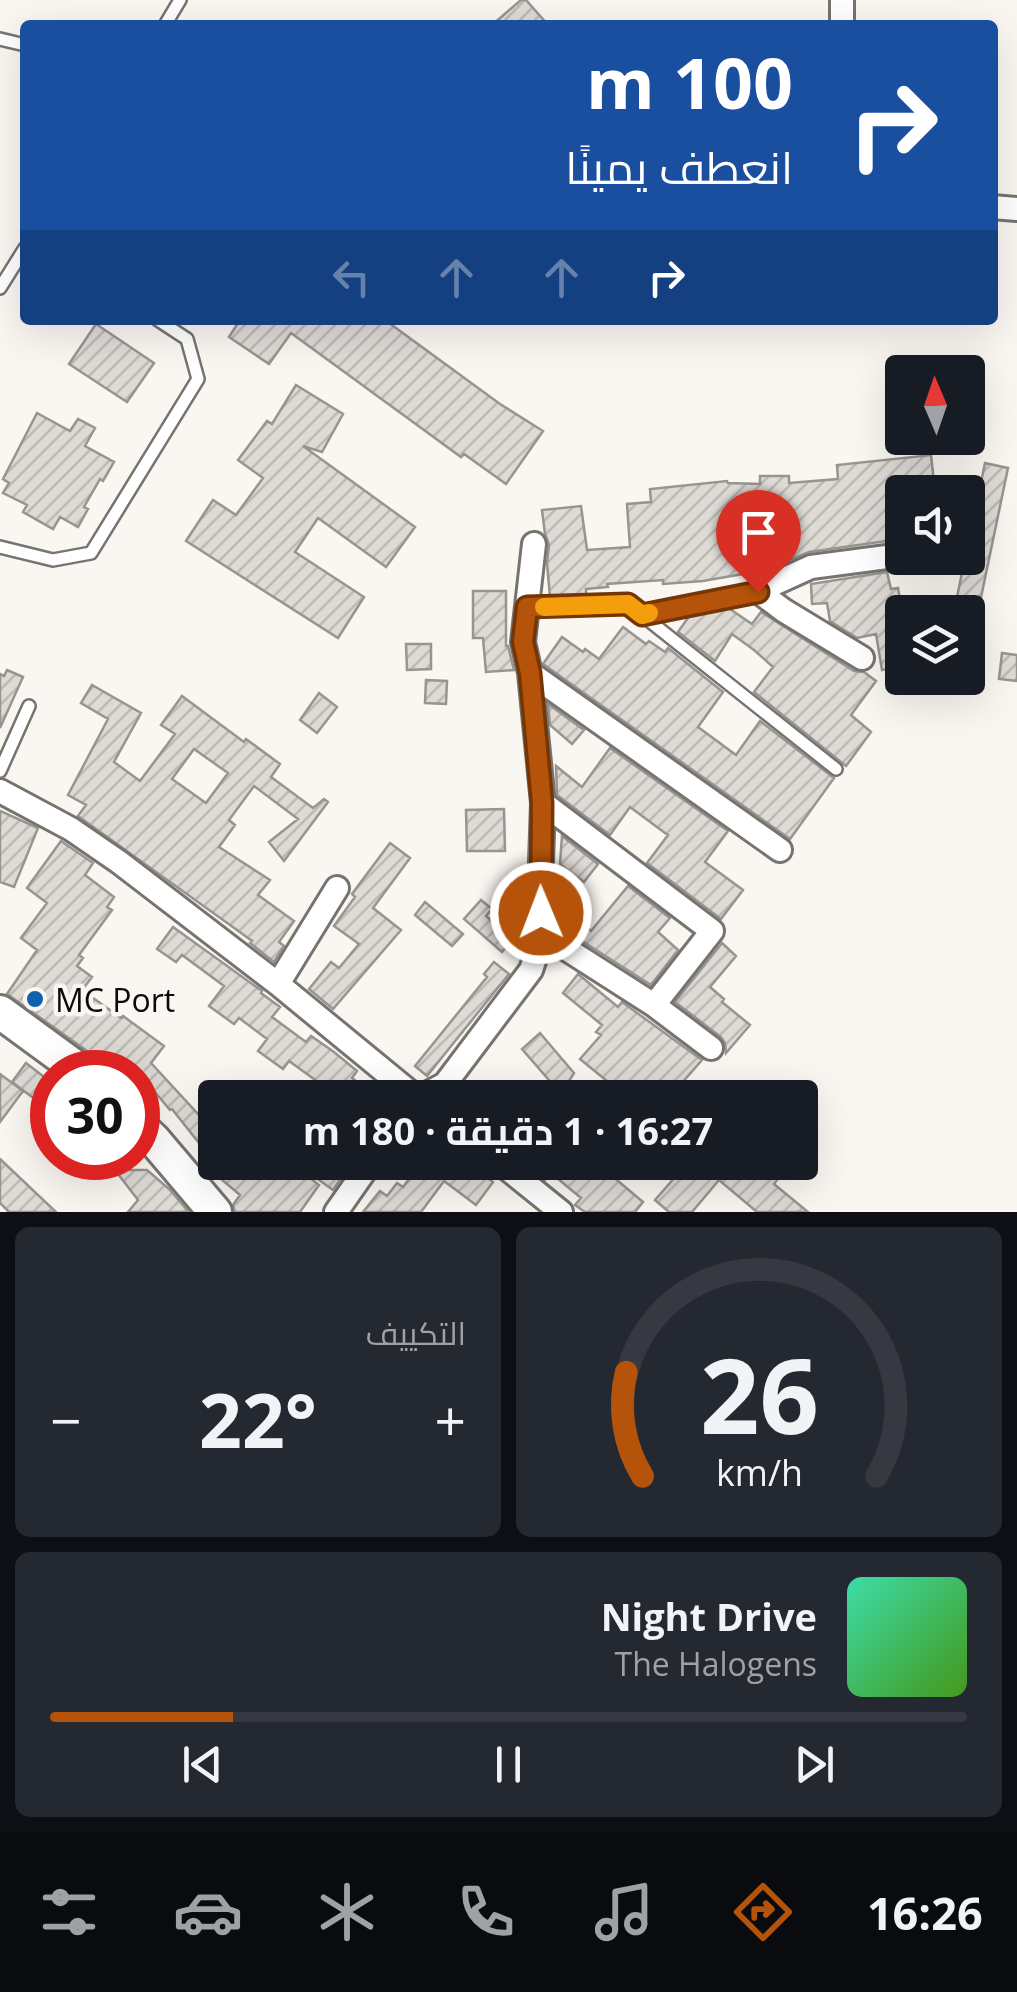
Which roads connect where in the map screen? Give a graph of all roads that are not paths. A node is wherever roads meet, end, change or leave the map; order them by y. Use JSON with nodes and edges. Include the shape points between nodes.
{"nodes":[{"id":1,"x":20,"y":256,"type":"edge"},
{"id":2,"x":0,"y":288,"type":"edge"},
{"id":3,"x":166,"y":325,"type":"edge"},
{"id":4,"x":534,"y":544,"type":"dead end"},
{"id":5,"x":0,"y":547,"type":"edge"},
{"id":6,"x":885,"y":557,"type":"edge"},
{"id":7,"x":758,"y":592,"type":"junction"},
{"id":8,"x":527,"y":607,"type":"junction"},
{"id":9,"x":642,"y":615,"type":"junction"},
{"id":10,"x":862,"y":658,"type":"dead end"},
{"id":11,"x":530,"y":673,"type":"junction"},
{"id":12,"x":29,"y":706,"type":"dead end"},
{"id":13,"x":836,"y":768,"type":"dead end"},
{"id":14,"x":0,"y":771,"type":"edge"},
{"id":15,"x":0,"y":791,"type":"edge"},
{"id":16,"x":542,"y":803,"type":"junction"},
{"id":17,"x":780,"y":850,"type":"dead end"},
{"id":18,"x":337,"y":888,"type":"dead end"},
{"id":19,"x":542,"y":934,"type":"junction"},
{"id":20,"x":278,"y":984,"type":"junction"},
{"id":21,"x":654,"y":1006,"type":"junction"},
{"id":22,"x":0,"y":1012,"type":"edge"},
{"id":23,"x":712,"y":1048,"type":"dead end"},
{"id":24,"x":52,"y":1050,"type":"edge"},
{"id":25,"x":396,"y":1080,"type":"edge"},
{"id":26,"x":448,"y":1080,"type":"edge"},
{"id":27,"x":160,"y":1147,"type":"edge"},
{"id":28,"x":359,"y":1180,"type":"edge"},
{"id":29,"x":520,"y":1180,"type":"edge"},
{"id":30,"x":215,"y":1212,"type":"edge"},
{"id":31,"x":336,"y":1212,"type":"edge"},
{"id":32,"x":560,"y":1212,"type":"edge"}],
"edges":[{"from":1,"to":2,"type":"lane"},
{"from":3,"to":5,"type":"lane","via":[[187,339],[198,379],[91,554],[54,560]]},
{"from":4,"to":8,"type":"street"},
{"from":6,"to":7,"type":"street","via":[[811,567]]},
{"from":7,"to":9,"type":"lane"},
{"from":7,"to":10,"type":"street"},
{"from":8,"to":9,"type":"lane","via":[[628,604]]},
{"from":8,"to":11,"type":"street","via":[[523,642]]},
{"from":9,"to":13,"type":"lane"},
{"from":11,"to":16,"type":"street"},
{"from":11,"to":17,"type":"street"},
{"from":12,"to":14,"type":"lane"},
{"from":15,"to":20,"type":"street","via":[[119,862]]},
{"from":16,"to":19,"type":"street"},
{"from":16,"to":21,"type":"street","via":[[712,930]]},
{"from":18,"to":20,"type":"street"},
{"from":19,"to":21,"type":"street"},
{"from":19,"to":26,"type":"street","via":[[531,970]]},
{"from":20,"to":25,"type":"street"},
{"from":21,"to":23,"type":"street"},
{"from":22,"to":24,"type":"main road"},
{"from":27,"to":30,"type":"main road"},
{"from":28,"to":31,"type":"street"},
{"from":29,"to":32,"type":"street"}]}
